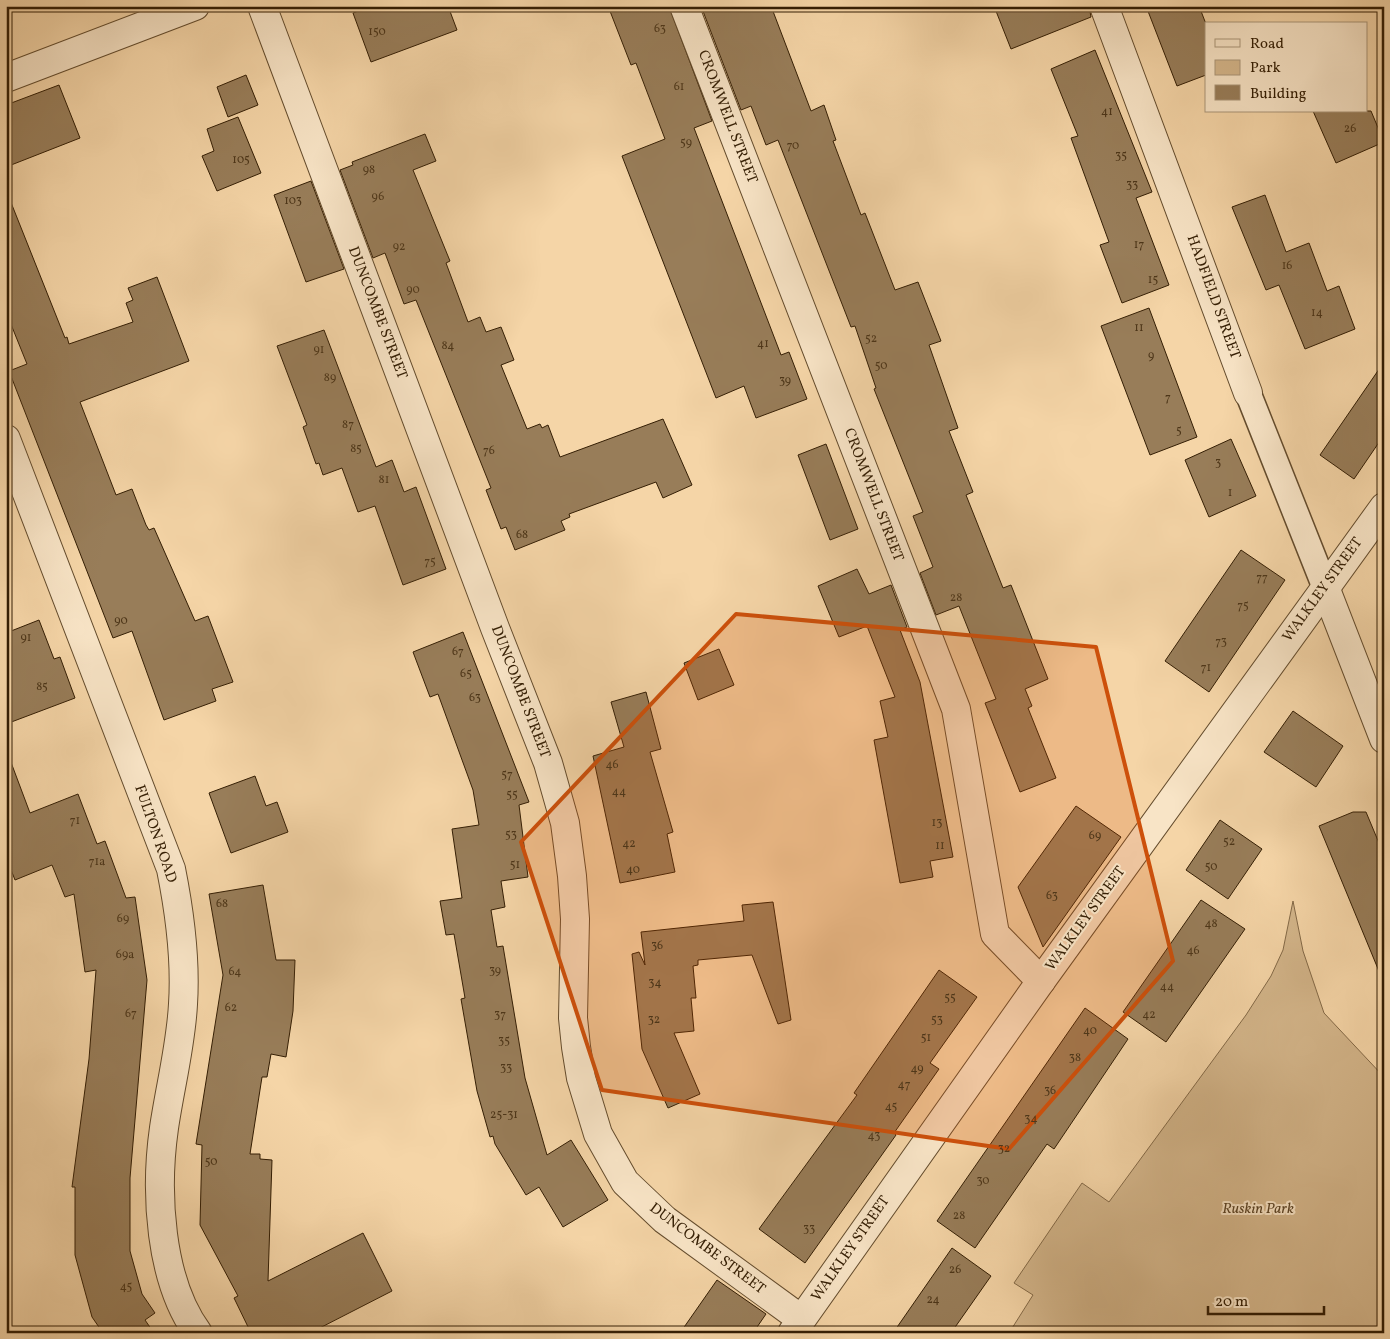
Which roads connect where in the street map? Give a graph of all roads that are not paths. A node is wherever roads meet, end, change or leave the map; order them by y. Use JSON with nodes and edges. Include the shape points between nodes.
{"nodes":[{"id":1,"x":195,"y":6,"type":"edge"},
{"id":2,"x":262,"y":6,"type":"edge"},
{"id":3,"x":684,"y":6,"type":"edge"},
{"id":4,"x":1104,"y":6,"type":"edge"},
{"id":5,"x":6,"y":78,"type":"edge"},
{"id":6,"x":1248,"y":393,"type":"joint"},
{"id":7,"x":6,"y":439,"type":"edge"},
{"id":8,"x":1384,"y":507,"type":"edge"},
{"id":9,"x":1325,"y":587,"type":"junction"},
{"id":10,"x":1384,"y":739,"type":"edge"},
{"id":11,"x":1041,"y":981,"type":"junction"},
{"id":12,"x":796,"y":1326,"type":"edge"},
{"id":13,"x":198,"y":1333,"type":"edge"}],
"edges":[{"from":1,"to":5,"type":"street"},
{"from":2,"to":12,"type":"street","name":"DUNCOMBE STREET","via":[[548,763],[565,823],[572,876],[576,1047],[581,1078],[598,1134],[625,1182],[665,1220]]},
{"from":3,"to":11,"type":"street","name":"CROMWELL STREET","via":[[956,710],[995,934]]},
{"from":4,"to":6,"type":"street","name":"HADFIELD STREET"},
{"from":6,"to":9,"type":"street","name":"HADFIELD STREET"},
{"from":7,"to":13,"type":"street","name":"FULTON ROAD","via":[[171,869],[181,919],[183,1006],[163,1130],[161,1216],[167,1263]]},
{"from":8,"to":9,"type":"street","name":"WALKLEY STREET"},
{"from":9,"to":10,"type":"street"},
{"from":9,"to":11,"type":"street","name":"WALKLEY STREET"},
{"from":11,"to":12,"type":"street","name":"WALKLEY STREET"}]}
